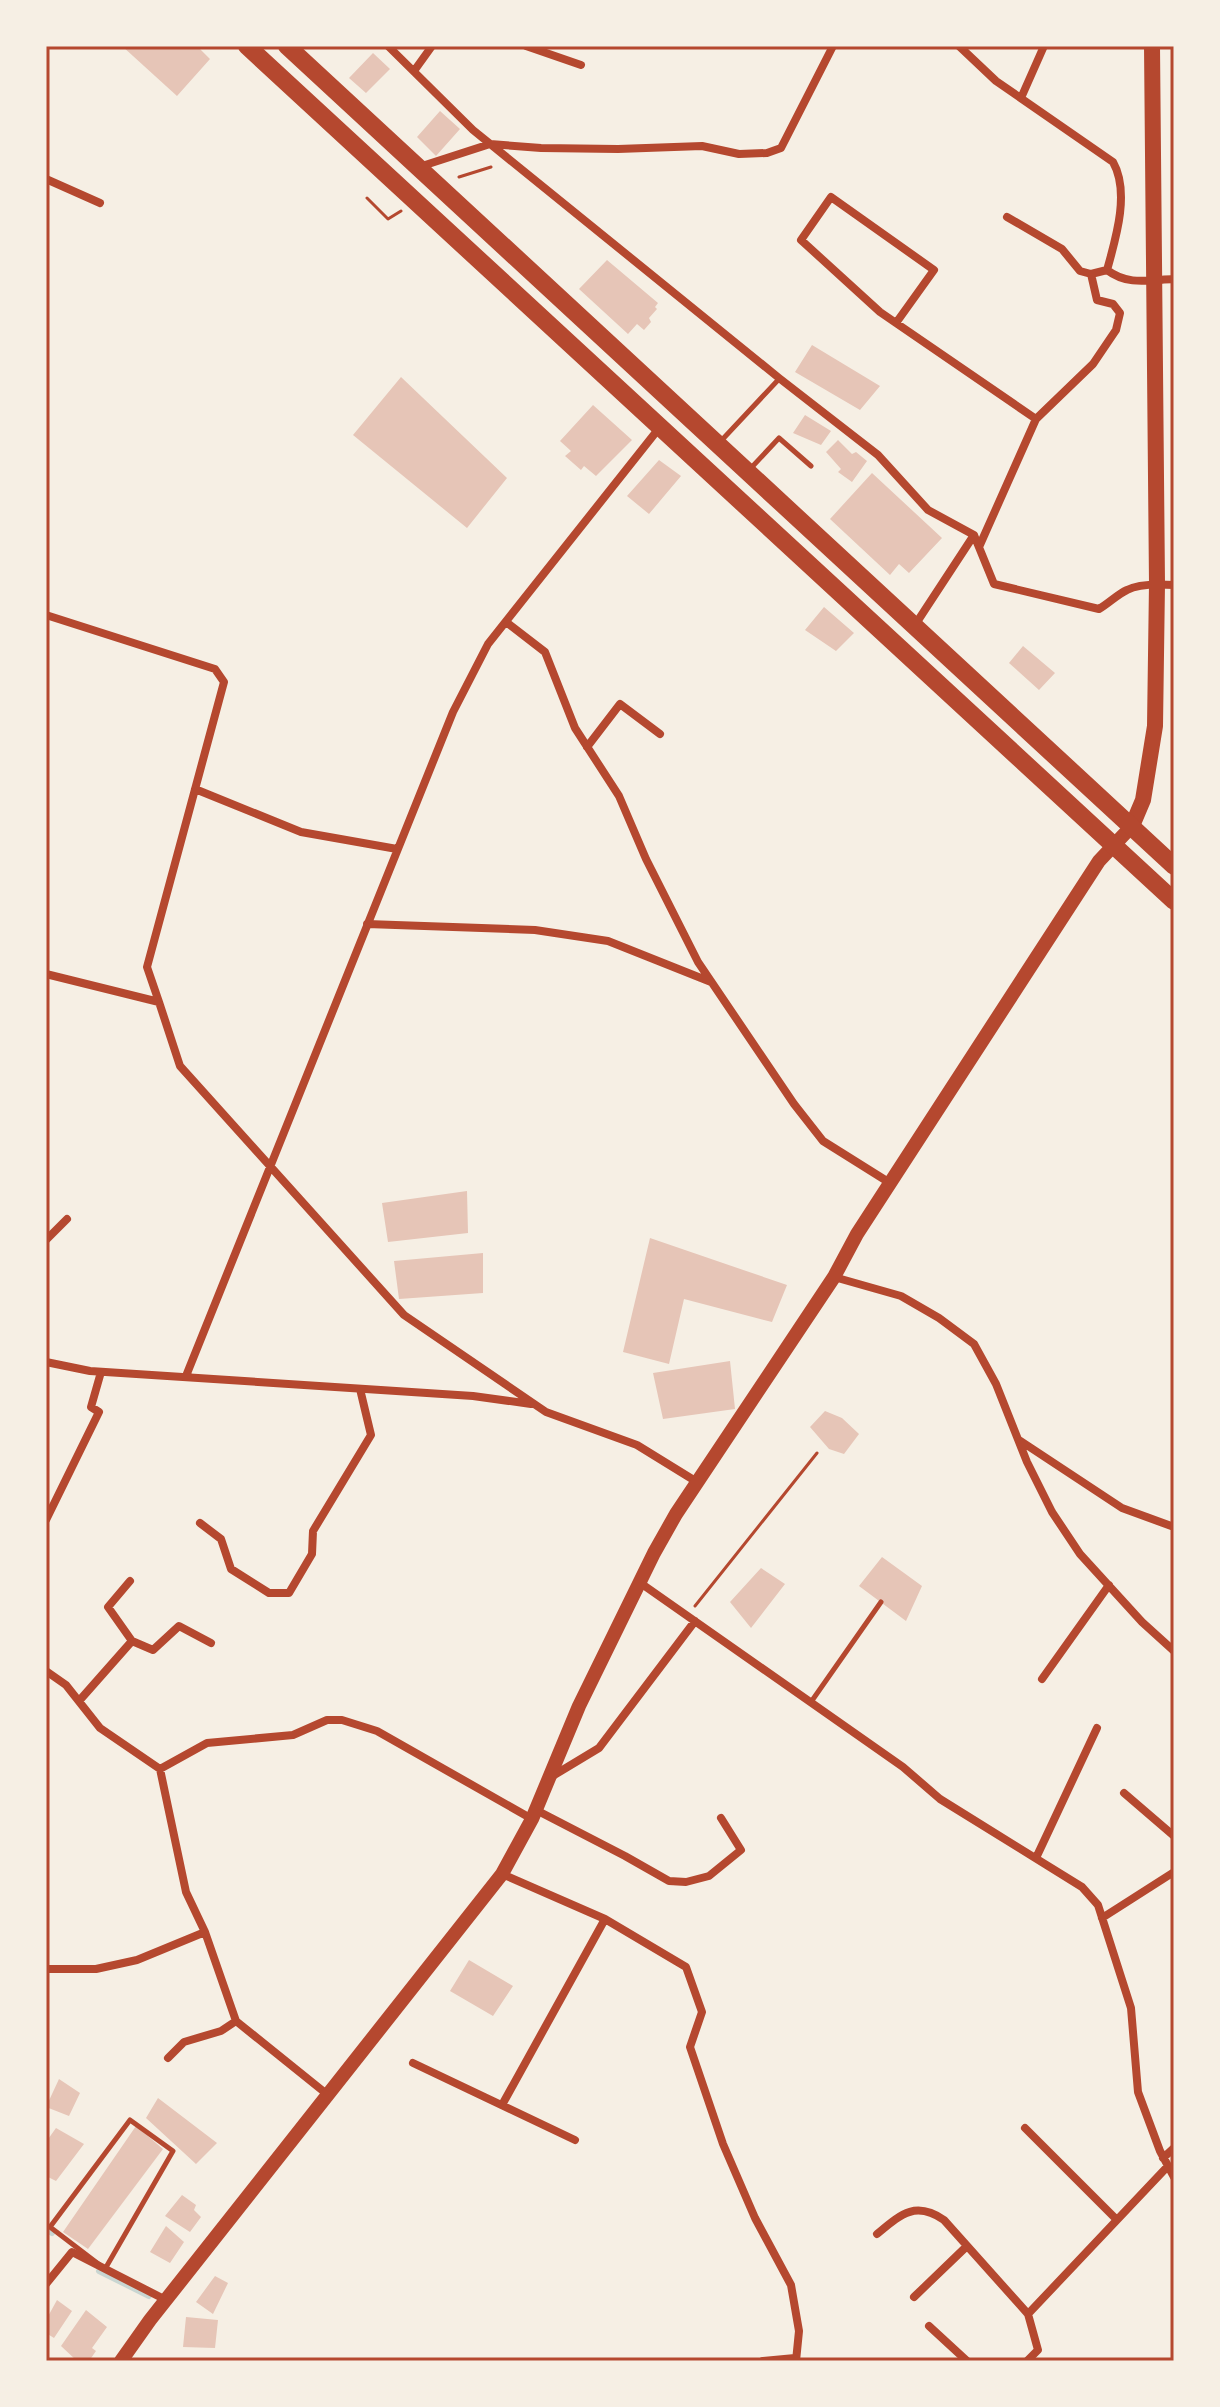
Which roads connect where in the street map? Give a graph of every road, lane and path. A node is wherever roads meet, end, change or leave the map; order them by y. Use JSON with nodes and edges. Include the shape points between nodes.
{"nodes":[{"id":1,"x":247,"y":46,"type":"edge"},
{"id":2,"x":287,"y":46,"type":"edge"},
{"id":3,"x":388,"y":46,"type":"edge"},
{"id":4,"x":432,"y":46,"type":"edge"},
{"id":5,"x":526,"y":46,"type":"edge"},
{"id":6,"x":833,"y":46,"type":"edge"},
{"id":7,"x":959,"y":46,"type":"edge"},
{"id":8,"x":1044,"y":46,"type":"edge"},
{"id":9,"x":1152,"y":46,"type":"edge"},
{"id":10,"x":581,"y":65,"type":"dead end"},
{"id":11,"x":414,"y":71,"type":"junction"},
{"id":12,"x":1021,"y":98,"type":"junction"},
{"id":13,"x":490,"y":144,"type":"junction"},
{"id":14,"x":418,"y":167,"type":"junction"},
{"id":15,"x":491,"y":167,"type":"dead end"},
{"id":16,"x":457,"y":178,"type":"dead end"},
{"id":17,"x":46,"y":179,"type":"edge"},
{"id":18,"x":367,"y":198,"type":"dead end"},
{"id":19,"x":100,"y":203,"type":"dead end"},
{"id":20,"x":1007,"y":217,"type":"dead end"},
{"id":21,"x":388,"y":219,"type":"dead end"},
{"id":22,"x":1107,"y":270,"type":"junction"},
{"id":23,"x":1091,"y":274,"type":"junction"},
{"id":24,"x":1174,"y":279,"type":"edge"},
{"id":25,"x":1154,"y":280,"type":"junction"},
{"id":26,"x":896,"y":323,"type":"junction"},
{"id":27,"x":779,"y":378,"type":"junction"},
{"id":28,"x":1036,"y":419,"type":"junction"},
{"id":29,"x":660,"y":427,"type":"junction"},
{"id":30,"x":718,"y":444,"type":"junction"},
{"id":31,"x":811,"y":466,"type":"dead end"},
{"id":32,"x":748,"y":471,"type":"junction"},
{"id":33,"x":974,"y":535,"type":"junction"},
{"id":34,"x":979,"y":547,"type":"junction"},
{"id":35,"x":1166,"y":584,"type":"edge"},
{"id":36,"x":46,"y":615,"type":"edge"},
{"id":37,"x":506,"y":622,"type":"junction"},
{"id":38,"x":915,"y":625,"type":"junction"},
{"id":39,"x":660,"y":734,"type":"dead end"},
{"id":40,"x":587,"y":747,"type":"junction"},
{"id":41,"x":195,"y":789,"type":"junction"},
{"id":42,"x":1132,"y":826,"type":"junction"},
{"id":43,"x":1113,"y":845,"type":"junction"},
{"id":44,"x":397,"y":849,"type":"junction"},
{"id":45,"x":1174,"y":866,"type":"edge"},
{"id":46,"x":1174,"y":901,"type":"edge"},
{"id":47,"x":367,"y":924,"type":"junction"},
{"id":48,"x":46,"y":974,"type":"edge"},
{"id":49,"x":712,"y":982,"type":"junction"},
{"id":50,"x":159,"y":1002,"type":"junction"},
{"id":51,"x":271,"y":1167,"type":"junction"},
{"id":52,"x":890,"y":1183,"type":"junction"},
{"id":53,"x":67,"y":1219,"type":"dead end"},
{"id":54,"x":46,"y":1240,"type":"edge"},
{"id":55,"x":834,"y":1277,"type":"junction"},
{"id":56,"x":46,"y":1362,"type":"edge"},
{"id":57,"x":101,"y":1372,"type":"junction"},
{"id":58,"x":186,"y":1376,"type":"junction"},
{"id":59,"x":360,"y":1389,"type":"junction"},
{"id":60,"x":535,"y":1405,"type":"junction"},
{"id":61,"x":1018,"y":1440,"type":"junction"},
{"id":62,"x":817,"y":1453,"type":"dead end"},
{"id":63,"x":697,"y":1482,"type":"junction"},
{"id":64,"x":46,"y":1520,"type":"edge"},
{"id":65,"x":200,"y":1523,"type":"dead end"},
{"id":66,"x":1174,"y":1527,"type":"edge"},
{"id":67,"x":130,"y":1581,"type":"dead end"},
{"id":68,"x":639,"y":1581,"type":"junction"},
{"id":69,"x":1109,"y":1585,"type":"junction"},
{"id":70,"x":881,"y":1602,"type":"dead end"},
{"id":71,"x":691,"y":1618,"type":"junction"},
{"id":72,"x":132,"y":1641,"type":"junction"},
{"id":73,"x":211,"y":1643,"type":"dead end"},
{"id":74,"x":1174,"y":1651,"type":"edge"},
{"id":75,"x":46,"y":1671,"type":"edge"},
{"id":76,"x":1042,"y":1679,"type":"dead end"},
{"id":77,"x":79,"y":1701,"type":"junction"},
{"id":78,"x":811,"y":1702,"type":"junction"},
{"id":79,"x":1097,"y":1728,"type":"dead end"},
{"id":80,"x":160,"y":1769,"type":"junction"},
{"id":81,"x":551,"y":1778,"type":"junction"},
{"id":82,"x":1124,"y":1793,"type":"dead end"},
{"id":83,"x":534,"y":1815,"type":"junction"},
{"id":84,"x":721,"y":1818,"type":"dead end"},
{"id":85,"x":1174,"y":1836,"type":"edge"},
{"id":86,"x":1036,"y":1858,"type":"junction"},
{"id":87,"x":1174,"y":1872,"type":"edge"},
{"id":88,"x":502,"y":1874,"type":"junction"},
{"id":89,"x":1102,"y":1918,"type":"junction"},
{"id":90,"x":605,"y":1919,"type":"junction"},
{"id":91,"x":205,"y":1932,"type":"junction"},
{"id":92,"x":46,"y":1969,"type":"edge"},
{"id":93,"x":236,"y":2021,"type":"junction"},
{"id":94,"x":168,"y":2058,"type":"dead end"},
{"id":95,"x":413,"y":2063,"type":"dead end"},
{"id":96,"x":328,"y":2095,"type":"junction"},
{"id":97,"x":502,"y":2105,"type":"junction"},
{"id":98,"x":1025,"y":2128,"type":"dead end"},
{"id":99,"x":575,"y":2140,"type":"dead end"},
{"id":100,"x":1174,"y":2148,"type":"edge"},
{"id":101,"x":1165,"y":2162,"type":"junction"},
{"id":102,"x":1174,"y":2177,"type":"edge"},
{"id":103,"x":1117,"y":2220,"type":"junction"},
{"id":104,"x":877,"y":2234,"type":"dead end"},
{"id":105,"x":967,"y":2246,"type":"junction"},
{"id":106,"x":105,"y":2269,"type":"junction"},
{"id":107,"x":46,"y":2284,"type":"edge"},
{"id":108,"x":914,"y":2297,"type":"dead end"},
{"id":109,"x":166,"y":2300,"type":"junction"},
{"id":110,"x":1028,"y":2314,"type":"junction"},
{"id":111,"x":929,"y":2326,"type":"dead end"},
{"id":112,"x":796,"y":2359,"type":"edge"},
{"id":113,"x":121,"y":2361,"type":"edge"},
{"id":114,"x":763,"y":2361,"type":"edge"},
{"id":115,"x":967,"y":2361,"type":"edge"},
{"id":116,"x":1027,"y":2361,"type":"edge"}],
"edges":[{"from":1,"to":29,"type":"highway"},
{"from":2,"to":14,"type":"highway"},
{"from":3,"to":11,"type":"street"},
{"from":4,"to":11,"type":"street"},
{"from":5,"to":10,"type":"street"},
{"from":6,"to":13,"type":"street","via":[[781,148],[767,153],[702,146],[557,149]]},
{"from":7,"to":12,"type":"street"},
{"from":8,"to":12,"type":"street"},
{"from":9,"to":25,"type":"main road"},
{"from":11,"to":13,"type":"street"},
{"from":12,"to":22,"type":"street","via":[[1113,162],[1120,174],[1119,227]]},
{"from":13,"to":14,"type":"street"},
{"from":13,"to":27,"type":"street"},
{"from":14,"to":30,"type":"highway"},
{"from":15,"to":16,"type":"path"},
{"from":17,"to":19,"type":"street"},
{"from":18,"to":21,"type":"path"},
{"from":20,"to":23,"type":"street","via":[[1062,249],[1080,271]]},
{"from":22,"to":23,"type":"street"},
{"from":22,"to":25,"type":"street","via":[[1130,281]]},
{"from":23,"to":28,"type":"street","via":[[1097,300],[1113,304],[1120,313],[1116,330],[1093,364]]},
{"from":24,"to":25,"type":"street"},
{"from":25,"to":35,"type":"main road"},
{"from":26,"to":26,"type":"street","via":[[801,240],[831,197],[934,270]]},
{"from":26,"to":28,"type":"street"},
{"from":27,"to":30,"type":"lane"},
{"from":27,"to":33,"type":"street","via":[[878,455],[928,510]]},
{"from":28,"to":34,"type":"street"},
{"from":29,"to":37,"type":"street"},
{"from":29,"to":43,"type":"highway"},
{"from":30,"to":32,"type":"highway"},
{"from":31,"to":32,"type":"lane","via":[[779,438]]},
{"from":32,"to":38,"type":"highway"},
{"from":33,"to":34,"type":"street"},
{"from":33,"to":38,"type":"street"},
{"from":34,"to":35,"type":"street","via":[[994,584],[1099,609],[1127,590]]},
{"from":35,"to":42,"type":"main road","via":[[1155,726],[1143,800]]},
{"from":36,"to":41,"type":"street","via":[[215,669],[224,682]]},
{"from":37,"to":40,"type":"street","via":[[545,652]]},
{"from":37,"to":44,"type":"street","via":[[488,644],[453,712]]},
{"from":38,"to":42,"type":"highway"},
{"from":39,"to":40,"type":"street","via":[[620,704]]},
{"from":40,"to":49,"type":"street","via":[[619,796]]},
{"from":41,"to":44,"type":"street","via":[[301,832]]},
{"from":41,"to":50,"type":"street","via":[[147,967]]},
{"from":42,"to":43,"type":"street"},
{"from":42,"to":45,"type":"highway"},
{"from":43,"to":46,"type":"highway"},
{"from":43,"to":52,"type":"street"},
{"from":44,"to":47,"type":"street"},
{"from":47,"to":49,"type":"street","via":[[535,930],[608,941]]},
{"from":47,"to":51,"type":"street"},
{"from":48,"to":50,"type":"street"},
{"from":49,"to":52,"type":"street","via":[[823,1141]]},
{"from":50,"to":51,"type":"street","via":[[180,1066]]},
{"from":51,"to":58,"type":"street"},
{"from":51,"to":60,"type":"street","via":[[404,1315]]},
{"from":52,"to":55,"type":"street"},
{"from":53,"to":54,"type":"street"},
{"from":55,"to":61,"type":"street","via":[[901,1296],[974,1344]]},
{"from":55,"to":63,"type":"street"},
{"from":56,"to":57,"type":"street"},
{"from":57,"to":58,"type":"street"},
{"from":57,"to":64,"type":"street","via":[[91,1407],[99,1412]]},
{"from":58,"to":59,"type":"street"},
{"from":59,"to":60,"type":"street"},
{"from":59,"to":65,"type":"street","via":[[371,1435],[313,1531],[312,1554],[289,1593],[269,1593],[231,1569],[221,1539]]},
{"from":60,"to":63,"type":"street","via":[[637,1445]]},
{"from":61,"to":66,"type":"street","via":[[1122,1508]]},
{"from":61,"to":69,"type":"street","via":[[1052,1512]]},
{"from":62,"to":71,"type":"path"},
{"from":63,"to":68,"type":"street"},
{"from":67,"to":72,"type":"street","via":[[108,1607]]},
{"from":68,"to":71,"type":"street"},
{"from":68,"to":81,"type":"street"},
{"from":69,"to":74,"type":"street"},
{"from":69,"to":76,"type":"street"},
{"from":70,"to":78,"type":"lane"},
{"from":71,"to":78,"type":"street"},
{"from":71,"to":81,"type":"street","via":[[599,1748]]},
{"from":72,"to":73,"type":"street","via":[[153,1650],[179,1626]]},
{"from":72,"to":77,"type":"street"},
{"from":75,"to":77,"type":"street"},
{"from":77,"to":80,"type":"street","via":[[100,1728]]},
{"from":78,"to":86,"type":"street","via":[[940,1799]]},
{"from":79,"to":86,"type":"street"},
{"from":80,"to":83,"type":"street","via":[[207,1743],[293,1735],[327,1720],[342,1720],[377,1731]]},
{"from":80,"to":91,"type":"street","via":[[186,1892]]},
{"from":81,"to":83,"type":"street"},
{"from":82,"to":85,"type":"street"},
{"from":83,"to":84,"type":"street","via":[[677,1882],[709,1876],[741,1850]]},
{"from":83,"to":88,"type":"street"},
{"from":86,"to":89,"type":"street","via":[[1082,1887]]},
{"from":87,"to":89,"type":"street"},
{"from":88,"to":90,"type":"street"},
{"from":88,"to":96,"type":"street"},
{"from":89,"to":101,"type":"street","via":[[1131,2008],[1138,2092]]},
{"from":90,"to":97,"type":"street"},
{"from":90,"to":112,"type":"street","via":[[686,1967],[702,2012],[690,2047],[728,2156],[791,2285],[799,2331]]},
{"from":91,"to":92,"type":"street","via":[[137,1960],[96,1969]]},
{"from":91,"to":93,"type":"street"},
{"from":93,"to":94,"type":"street","via":[[184,2042]]},
{"from":93,"to":96,"type":"street"},
{"from":95,"to":97,"type":"street"},
{"from":96,"to":109,"type":"street"},
{"from":97,"to":99,"type":"street"},
{"from":98,"to":103,"type":"street"},
{"from":100,"to":101,"type":"street"},
{"from":101,"to":102,"type":"street"},
{"from":101,"to":103,"type":"street"},
{"from":103,"to":110,"type":"street"},
{"from":104,"to":105,"type":"street","via":[[898,2216],[930,2210]]},
{"from":105,"to":108,"type":"street"},
{"from":105,"to":110,"type":"street"},
{"from":106,"to":106,"type":"lane","via":[[50,2227],[130,2120],[173,2151]]},
{"from":106,"to":107,"type":"street","via":[[72,2252]]},
{"from":106,"to":109,"type":"street"},
{"from":109,"to":113,"type":"street"},
{"from":110,"to":116,"type":"street","via":[[1038,2350]]},
{"from":111,"to":115,"type":"street"},
{"from":112,"to":114,"type":"street"}]}
